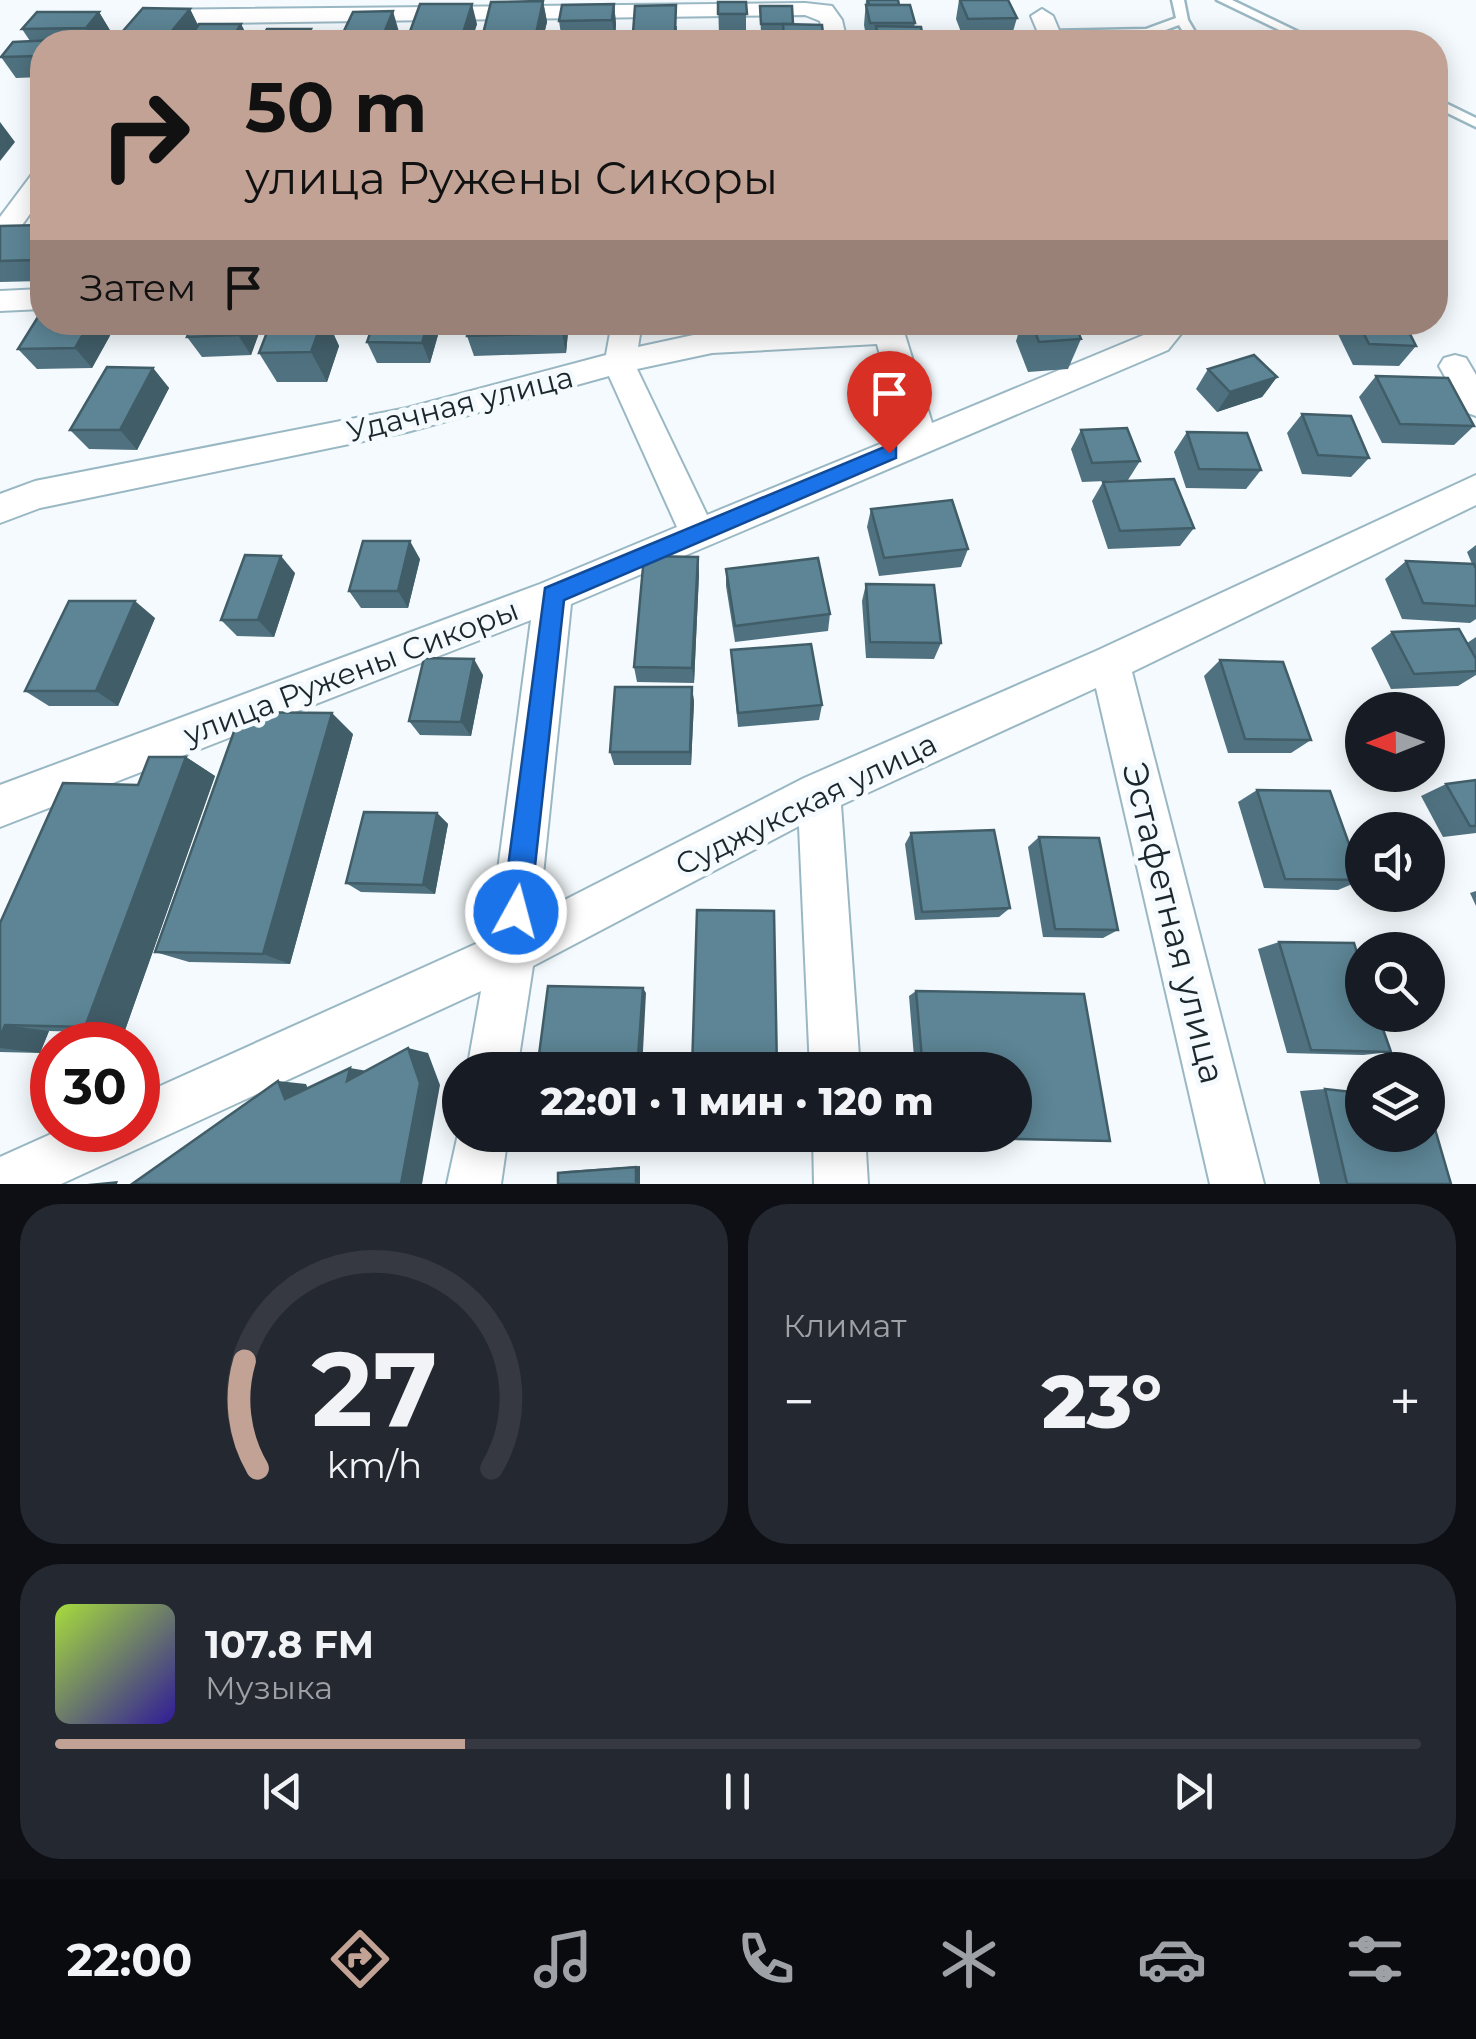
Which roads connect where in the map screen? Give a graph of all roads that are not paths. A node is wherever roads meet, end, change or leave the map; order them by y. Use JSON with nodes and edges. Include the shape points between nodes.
{"nodes":[{"id":1,"x":1178,"y":0,"type":"edge"},
{"id":2,"x":1223,"y":0,"type":"edge"},
{"id":3,"x":148,"y":17,"type":"edge"},
{"id":4,"x":1182,"y":20,"type":"junction"},
{"id":5,"x":833,"y":30,"type":"edge"},
{"id":6,"x":1155,"y":30,"type":"edge"},
{"id":7,"x":1188,"y":30,"type":"edge"},
{"id":8,"x":1287,"y":30,"type":"edge"},
{"id":9,"x":1448,"y":109,"type":"edge"},
{"id":10,"x":1476,"y":123,"type":"edge"},
{"id":11,"x":30,"y":195,"type":"edge"},
{"id":12,"x":0,"y":236,"type":"edge"},
{"id":13,"x":30,"y":300,"type":"edge"},
{"id":14,"x":0,"y":301,"type":"edge"},
{"id":15,"x":625,"y":335,"type":"edge"},
{"id":16,"x":799,"y":335,"type":"edge"},
{"id":17,"x":888,"y":335,"type":"edge"},
{"id":18,"x":1162,"y":335,"type":"edge"},
{"id":19,"x":620,"y":365,"type":"junction"},
{"id":20,"x":1456,"y":366,"type":"dead end"},
{"id":21,"x":1476,"y":404,"type":"edge"},
{"id":22,"x":920,"y":439,"type":"junction"},
{"id":23,"x":1476,"y":488,"type":"edge"},
{"id":24,"x":0,"y":508,"type":"edge"},
{"id":25,"x":698,"y":534,"type":"junction"},
{"id":26,"x":553,"y":595,"type":"junction"},
{"id":27,"x":1110,"y":663,"type":"junction"},
{"id":28,"x":819,"y":793,"type":"junction"},
{"id":29,"x":0,"y":806,"type":"edge"},
{"id":30,"x":511,"y":952,"type":"junction"},
{"id":31,"x":495,"y":1052,"type":"edge"},
{"id":32,"x":834,"y":1052,"type":"edge"},
{"id":33,"x":160,"y":1112,"type":"edge"},
{"id":34,"x":72,"y":1152,"type":"edge"},
{"id":35,"x":479,"y":1152,"type":"edge"},
{"id":36,"x":839,"y":1152,"type":"edge"},
{"id":37,"x":2,"y":1184,"type":"edge"},
{"id":38,"x":474,"y":1184,"type":"edge"},
{"id":39,"x":841,"y":1184,"type":"edge"},
{"id":40,"x":1237,"y":1184,"type":"edge"}],
"edges":[{"from":1,"to":4,"type":"lane"},
{"from":2,"to":8,"type":"lane"},
{"from":3,"to":5,"type":"street","via":[[805,9],[824,11]]},
{"from":4,"to":6,"type":"lane"},
{"from":4,"to":7,"type":"lane"},
{"from":9,"to":10,"type":"lane"},
{"from":11,"to":12,"type":"street"},
{"from":13,"to":14,"type":"street"},
{"from":15,"to":19,"type":"street"},
{"from":16,"to":19,"type":"street","name":"Удачная улица","via":[[670,349]]},
{"from":17,"to":22,"type":"street"},
{"from":18,"to":22,"type":"street","name":"улица Ружены Сикоры"},
{"from":19,"to":24,"type":"street","name":"Удачная улица","via":[[407,420],[35,495]]},
{"from":19,"to":25,"type":"street"},
{"from":20,"to":21,"type":"street"},
{"from":22,"to":25,"type":"street","name":"улица Ружены Сикоры"},
{"from":23,"to":27,"type":"street","name":"Суджукская улица"},
{"from":25,"to":26,"type":"street","name":"улица Ружены Сикоры"},
{"from":26,"to":29,"type":"street","name":"улица Ружены Сикоры"},
{"from":26,"to":30,"type":"street"},
{"from":27,"to":28,"type":"street","name":"Суджукская улица"},
{"from":27,"to":40,"type":"street","name":"Эстафетная улица"},
{"from":28,"to":30,"type":"street","name":"Суджукская улица"},
{"from":28,"to":32,"type":"street"},
{"from":30,"to":31,"type":"street"},
{"from":30,"to":33,"type":"street","name":"Суджукская улица"},
{"from":34,"to":37,"type":"street"},
{"from":35,"to":38,"type":"street"},
{"from":36,"to":39,"type":"street"}]}
